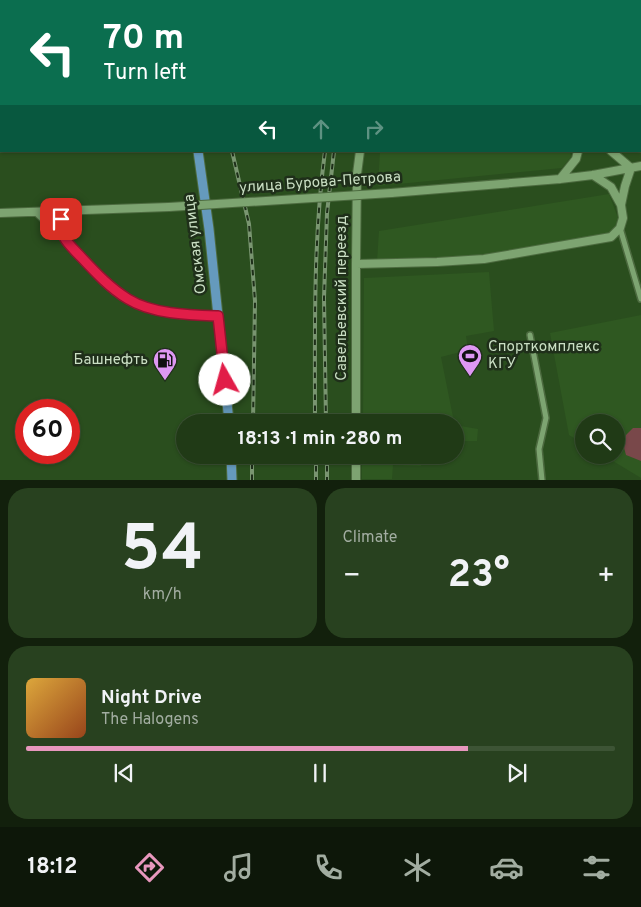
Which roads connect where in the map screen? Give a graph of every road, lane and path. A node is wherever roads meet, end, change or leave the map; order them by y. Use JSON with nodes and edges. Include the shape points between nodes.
{"nodes":[{"id":1,"x":198,"y":152,"type":"edge"},
{"id":2,"x":360,"y":152,"type":"edge"},
{"id":3,"x":578,"y":152,"type":"edge"},
{"id":4,"x":612,"y":152,"type":"edge"},
{"id":5,"x":641,"y":166,"type":"edge"},
{"id":6,"x":632,"y":168,"type":"junction"},
{"id":7,"x":593,"y":176,"type":"junction"},
{"id":8,"x":560,"y":179,"type":"junction"},
{"id":9,"x":621,"y":204,"type":"junction"},
{"id":10,"x":63,"y":211,"type":"junction"},
{"id":11,"x":37,"y":212,"type":"junction"},
{"id":12,"x":0,"y":213,"type":"edge"},
{"id":13,"x":620,"y":228,"type":"junction"},
{"id":14,"x":63,"y":237,"type":"junction"},
{"id":15,"x":356,"y":264,"type":"junction"},
{"id":16,"x":641,"y":299,"type":"edge"},
{"id":17,"x":218,"y":316,"type":"junction"},
{"id":18,"x":530,"y":335,"type":"dead end"},
{"id":19,"x":228,"y":414,"type":"edge"},
{"id":20,"x":356,"y":414,"type":"edge"},
{"id":21,"x":231,"y":464,"type":"edge"},
{"id":22,"x":356,"y":464,"type":"edge"},
{"id":23,"x":232,"y":480,"type":"edge"},
{"id":24,"x":356,"y":480,"type":"edge"},
{"id":25,"x":542,"y":480,"type":"edge"}],
"edges":[{"from":1,"to":17,"type":"main road","name":"Омская улица"},
{"from":2,"to":15,"type":"main road","name":"Савельевский переезд"},
{"from":3,"to":8,"type":"main road"},
{"from":4,"to":6,"type":"main road"},
{"from":5,"to":6,"type":"main road","name":"улица Бурова-Петрова"},
{"from":6,"to":7,"type":"main road","name":"улица Бурова-Петрова"},
{"from":6,"to":9,"type":"main road"},
{"from":7,"to":8,"type":"main road","name":"улица Бурова-Петрова"},
{"from":7,"to":9,"type":"main road","via":[[612,187]]},
{"from":8,"to":10,"type":"main road","name":"улица Бурова-Петрова","bridge":true,"via":[[391,193]]},
{"from":9,"to":13,"type":"main road","via":[[623,218]]},
{"from":10,"to":11,"type":"main road","name":"улица Бурова-Петрова"},
{"from":10,"to":14,"type":"main road","via":[[60,228]]},
{"from":11,"to":12,"type":"main road","name":"улица Бурова-Петрова"},
{"from":11,"to":14,"type":"main road"},
{"from":13,"to":15,"type":"main road","via":[[612,237],[484,259]]},
{"from":13,"to":16,"type":"street"},
{"from":14,"to":17,"type":"main road","via":[[95,272],[129,300],[158,310]]},
{"from":15,"to":20,"type":"main road","name":"Савельевский переезд"},
{"from":17,"to":19,"type":"main road","name":"Омская улица"},
{"from":18,"to":25,"type":"street","via":[[546,418],[539,449]]},
{"from":21,"to":23,"type":"main road"},
{"from":22,"to":24,"type":"main road"}]}
